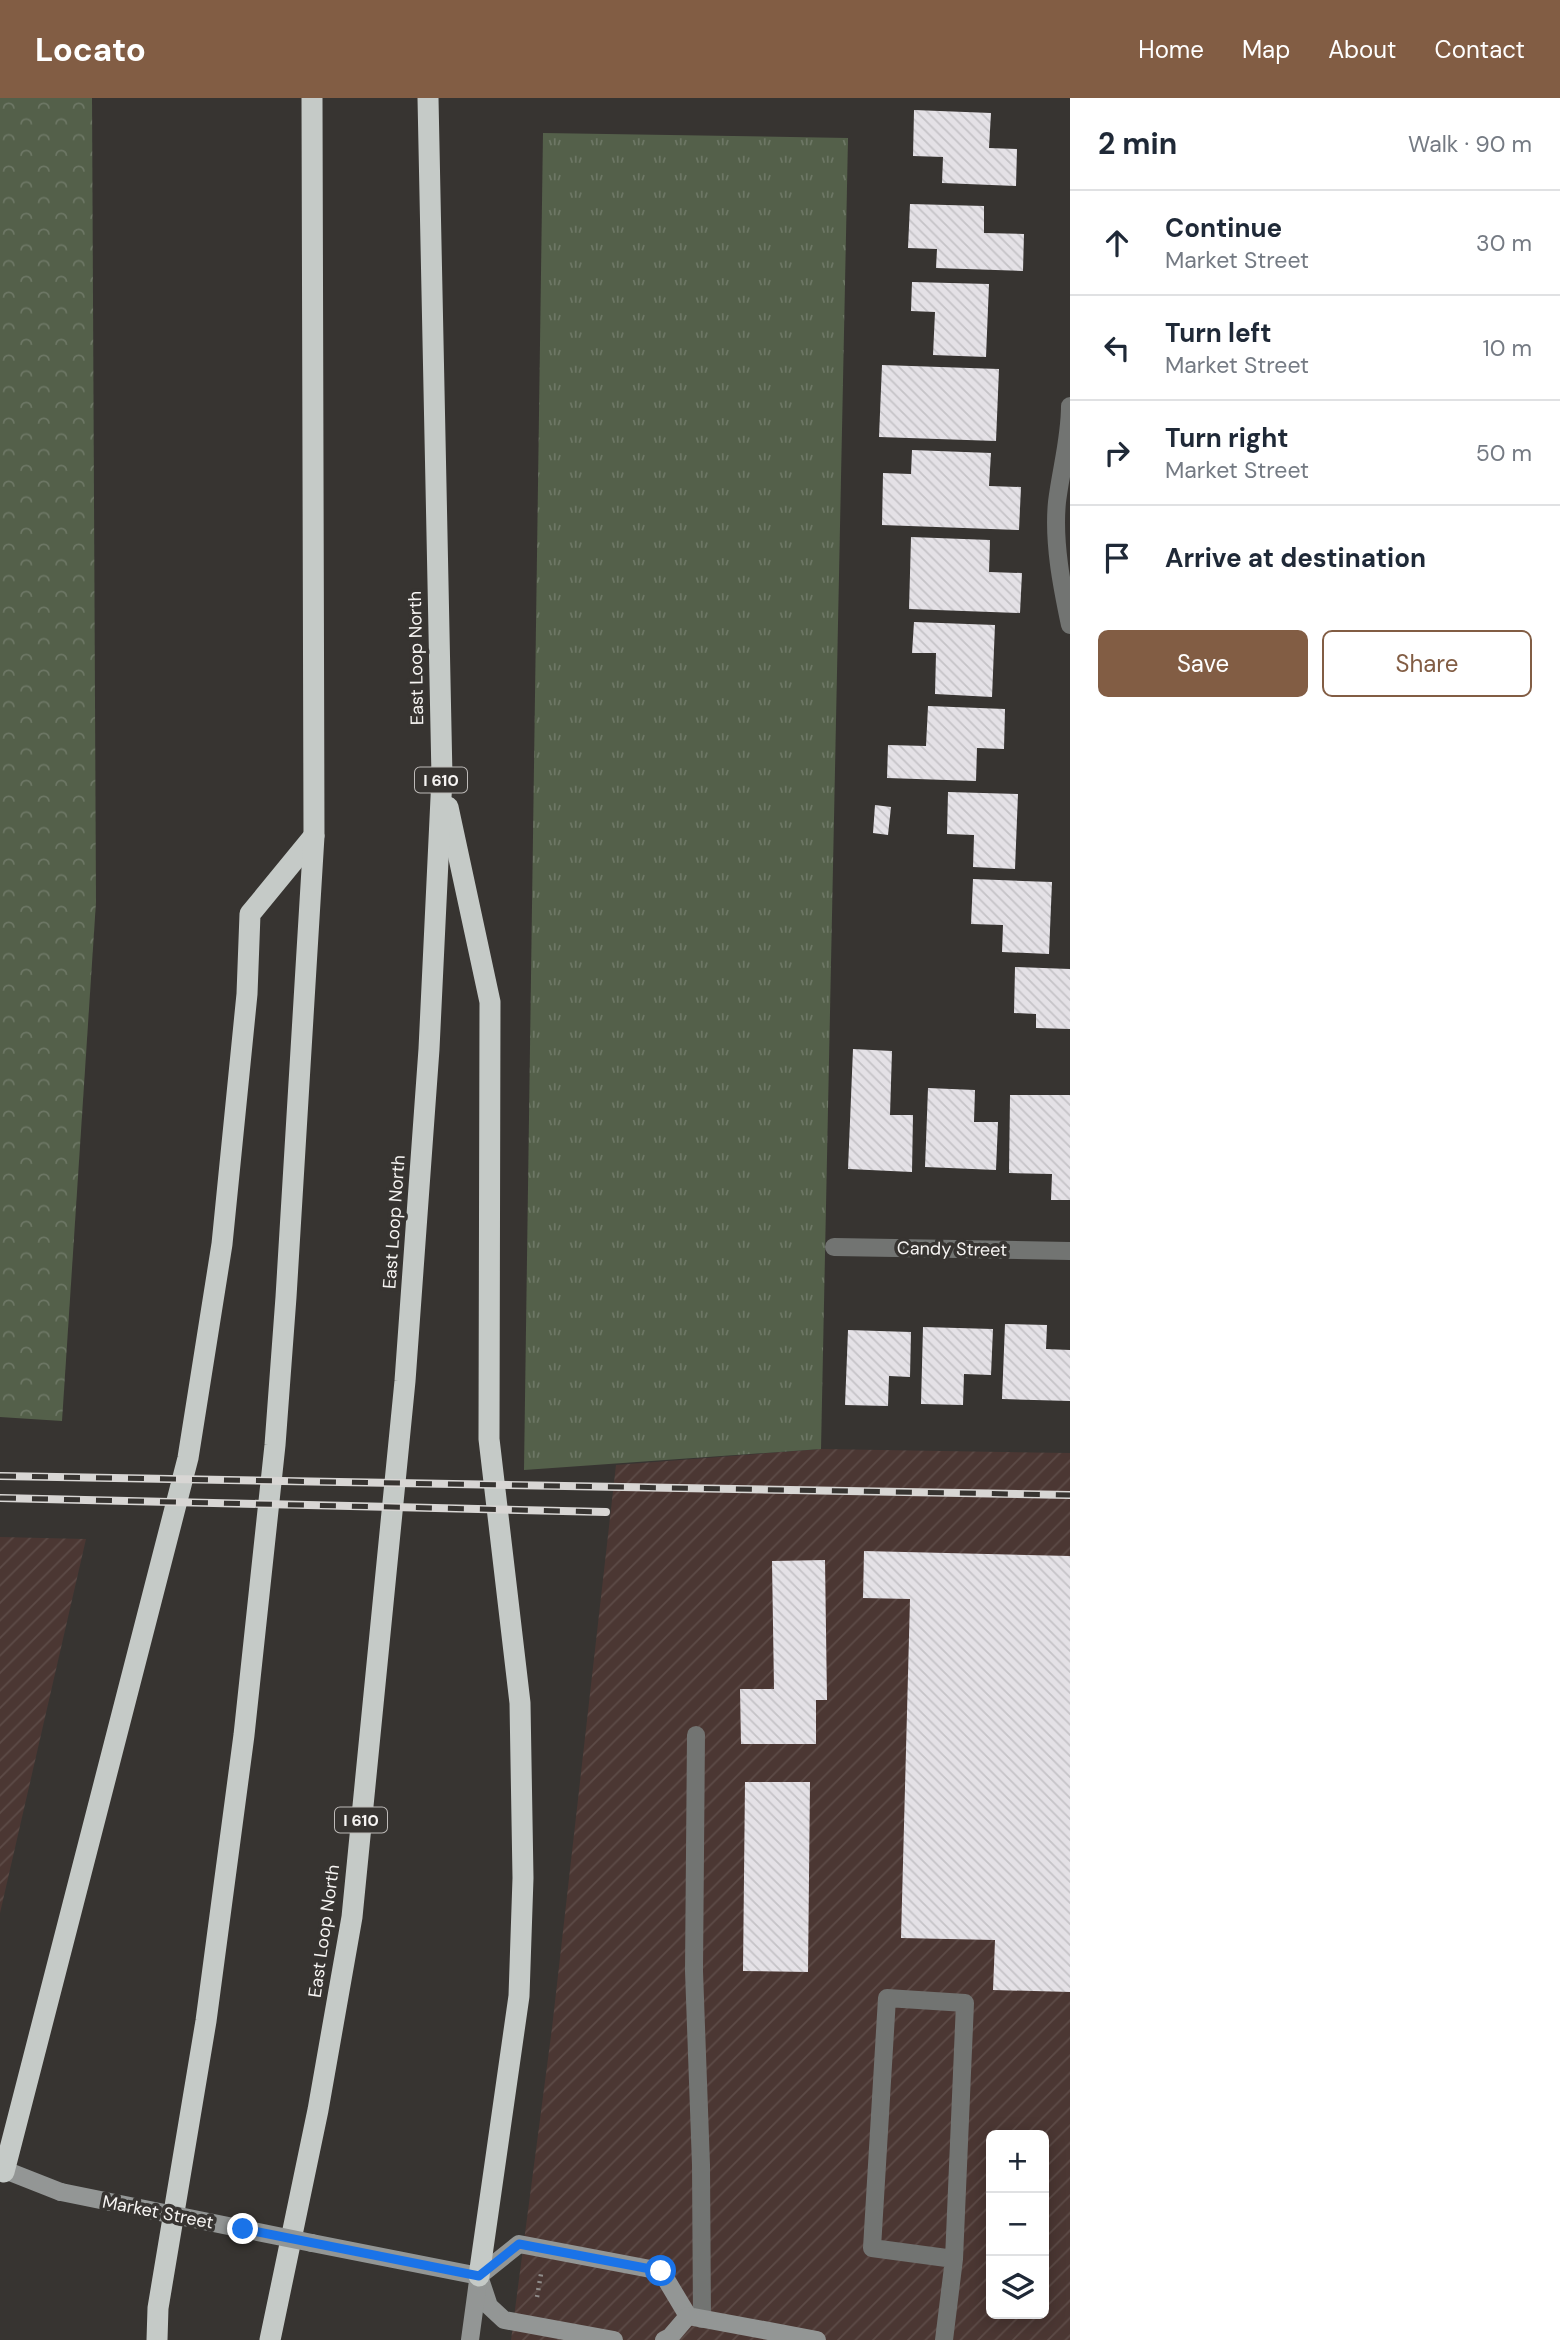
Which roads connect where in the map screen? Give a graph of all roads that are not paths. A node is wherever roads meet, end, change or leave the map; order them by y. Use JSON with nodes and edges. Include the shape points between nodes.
{"nodes":[{"id":1,"x":312,"y":98,"type":"edge"},
{"id":2,"x":428,"y":98,"type":"edge"},
{"id":3,"x":1070,"y":406,"type":"edge"},
{"id":4,"x":1070,"y":625,"type":"edge"},
{"id":5,"x":442,"y":777,"type":"junction"},
{"id":6,"x":314,"y":836,"type":"junction"},
{"id":7,"x":834,"y":1247,"type":"dead end"},
{"id":8,"x":1070,"y":1251,"type":"edge"},
{"id":9,"x":696,"y":1735,"type":"dead end"},
{"id":10,"x":1,"y":2175,"type":"edge"},
{"id":11,"x":954,"y":2259,"type":"junction"},
{"id":12,"x":479,"y":2276,"type":"junction"},
{"id":13,"x":158,"y":2308,"type":"junction"},
{"id":14,"x":695,"y":2317,"type":"junction"},
{"id":15,"x":141,"y":2340,"type":"edge"},
{"id":16,"x":156,"y":2340,"type":"edge"},
{"id":17,"x":270,"y":2340,"type":"edge"},
{"id":18,"x":470,"y":2340,"type":"edge"},
{"id":19,"x":614,"y":2340,"type":"edge"},
{"id":20,"x":664,"y":2340,"type":"edge"},
{"id":21,"x":817,"y":2340,"type":"edge"},
{"id":22,"x":944,"y":2340,"type":"edge"}],
"edges":[{"from":1,"to":6,"type":"highway"},
{"from":2,"to":5,"type":"highway","name":"East Loop North","number":"I 610"},
{"from":3,"to":4,"type":"street","via":[[1057,504],[1062,586]]},
{"from":5,"to":12,"type":"highway","via":[[490,1002],[489,1439],[520,1716],[523,1878],[519,1996]]},
{"from":5,"to":17,"type":"highway","name":"East Loop North","number":"I 610","via":[[429,1049],[405,1381],[352,1917]]},
{"from":6,"to":10,"type":"highway","via":[[250,914],[247,994],[222,1244],[188,1458]]},
{"from":6,"to":13,"type":"highway","via":[[267,1532],[206,2021]]},
{"from":7,"to":8,"type":"street","name":"Candy Street"},
{"from":9,"to":14,"type":"street","via":[[694,1971],[701,2165]]},
{"from":10,"to":12,"type":"main road","name":"Market Street","bridge":true,"via":[[61,2192]]},
{"from":11,"to":11,"type":"street","via":[[965,2003],[887,1998],[873,2248]]},
{"from":11,"to":22,"type":"street"},
{"from":12,"to":14,"type":"main road","via":[[519,2244],[661,2271]]},
{"from":12,"to":18,"type":"main road"},
{"from":12,"to":19,"type":"main road","via":[[489,2306],[504,2320]]},
{"from":13,"to":15,"type":"highway"},
{"from":13,"to":16,"type":"highway"},
{"from":14,"to":20,"type":"main road"},
{"from":14,"to":21,"type":"main road"}]}
